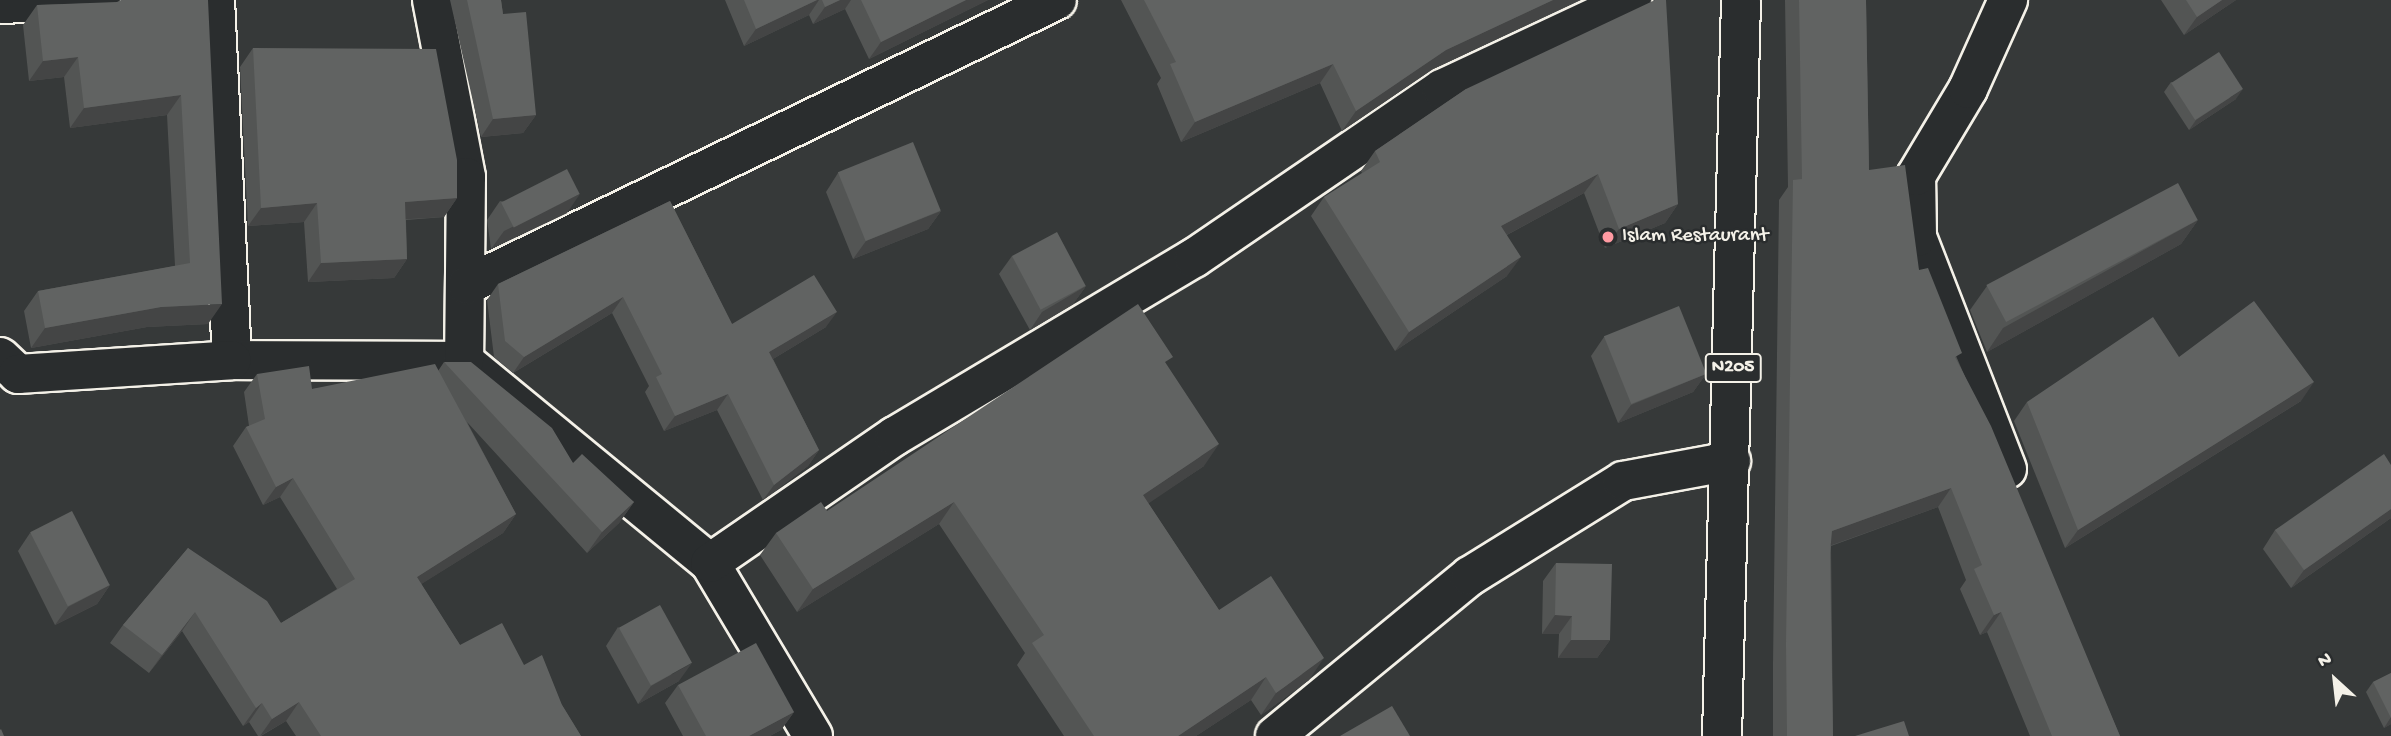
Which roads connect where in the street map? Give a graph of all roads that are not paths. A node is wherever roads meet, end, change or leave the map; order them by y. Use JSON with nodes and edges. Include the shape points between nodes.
{"nodes":[{"id":1,"x":102,"y":0,"type":"edge"},
{"id":2,"x":215,"y":0,"type":"edge"},
{"id":3,"x":432,"y":0,"type":"edge"},
{"id":4,"x":1057,"y":0,"type":"edge"},
{"id":5,"x":1632,"y":0,"type":"edge"},
{"id":6,"x":1741,"y":0,"type":"edge"},
{"id":7,"x":2008,"y":0,"type":"edge"},
{"id":8,"x":0,"y":4,"type":"edge"},
{"id":9,"x":467,"y":285,"type":"junction"},
{"id":10,"x":0,"y":357,"type":"edge"},
{"id":11,"x":232,"y":360,"type":"junction"},
{"id":12,"x":464,"y":362,"type":"junction"},
{"id":13,"x":1731,"y":461,"type":"junction"},
{"id":14,"x":2020,"y":501,"type":"edge"},
{"id":15,"x":710,"y":563,"type":"junction"},
{"id":16,"x":815,"y":736,"type":"edge"},
{"id":17,"x":1275,"y":736,"type":"edge"},
{"id":18,"x":1722,"y":736,"type":"edge"}],
"edges":[{"from":1,"to":8,"type":"main road"},
{"from":2,"to":11,"type":"main road"},
{"from":3,"to":9,"type":"main road","via":[[466,177]]},
{"from":4,"to":9,"type":"main road"},
{"from":5,"to":15,"type":"main road","via":[[1442,89],[1194,258],[895,436]]},
{"from":6,"to":13,"type":"main road","number":"N205"},
{"from":7,"to":14,"type":"main road","via":[[1968,89],[1916,176],[1917,237]]},
{"from":9,"to":12,"type":"main road"},
{"from":10,"to":11,"type":"main road","via":[[18,374]]},
{"from":11,"to":12,"type":"main road"},
{"from":12,"to":15,"type":"main road"},
{"from":13,"to":17,"type":"main road","via":[[1623,481],[1470,576]]},
{"from":13,"to":18,"type":"main road","number":"N205"},
{"from":15,"to":16,"type":"main road"}]}
